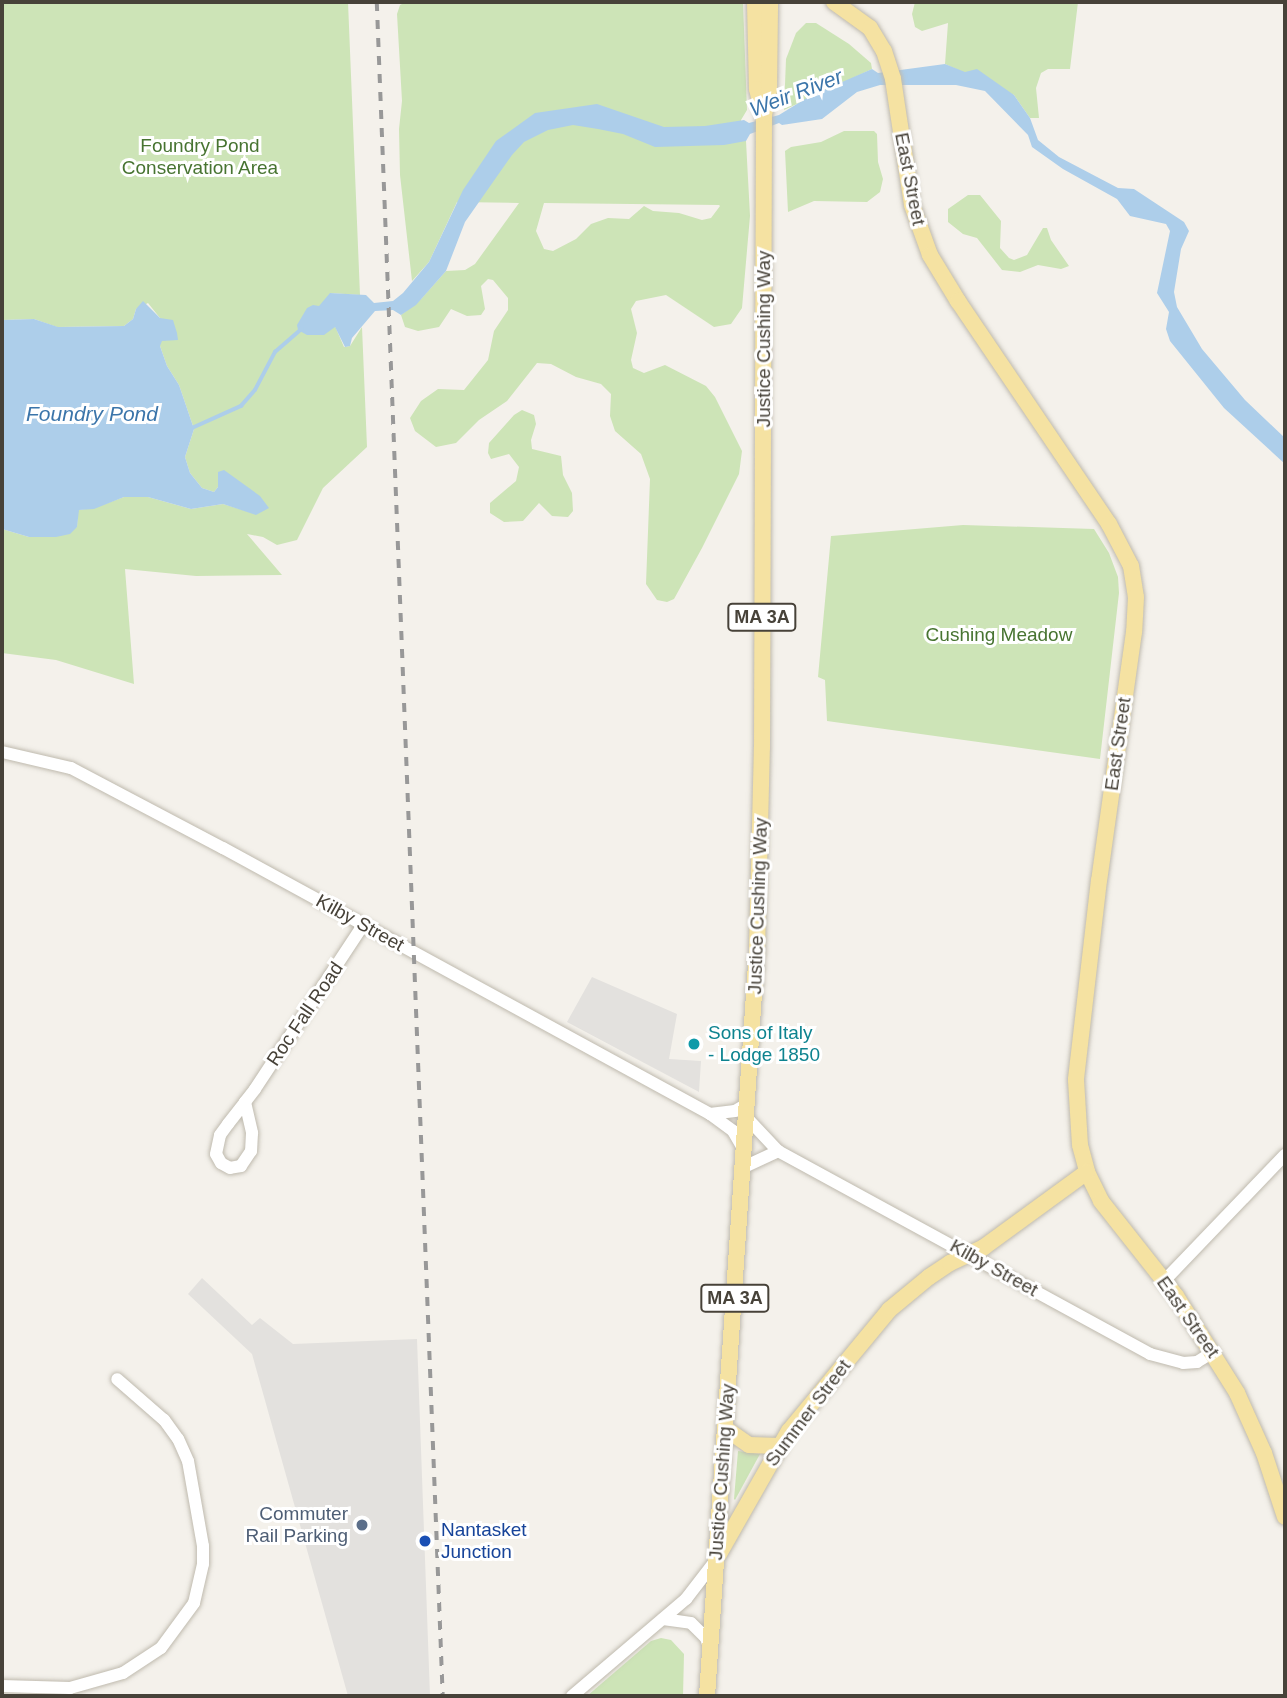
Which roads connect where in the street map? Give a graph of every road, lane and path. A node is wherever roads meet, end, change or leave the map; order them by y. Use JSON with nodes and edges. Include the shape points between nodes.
{"nodes":[{"id":1,"x":755,"y":2,"type":"edge"},
{"id":2,"x":770,"y":2,"type":"edge"},
{"id":3,"x":835,"y":2,"type":"edge"},
{"id":4,"x":764,"y":123,"type":"junction"},
{"id":5,"x":2,"y":752,"type":"edge"},
{"id":6,"x":363,"y":925,"type":"junction"},
{"id":7,"x":245,"y":1102,"type":"junction"},
{"id":8,"x":748,"y":1111,"type":"junction"},
{"id":9,"x":710,"y":1114,"type":"junction"},
{"id":10,"x":778,"y":1151,"type":"junction"},
{"id":11,"x":1285,"y":1155,"type":"edge"},
{"id":12,"x":745,"y":1159,"type":"junction"},
{"id":13,"x":1087,"y":1172,"type":"junction"},
{"id":14,"x":970,"y":1254,"type":"junction"},
{"id":15,"x":1164,"y":1280,"type":"junction"},
{"id":16,"x":1213,"y":1352,"type":"junction"},
{"id":17,"x":117,"y":1379,"type":"dead end"},
{"id":18,"x":726,"y":1429,"type":"junction"},
{"id":19,"x":779,"y":1446,"type":"junction"},
{"id":20,"x":1285,"y":1517,"type":"edge"},
{"id":21,"x":716,"y":1560,"type":"junction"},
{"id":22,"x":663,"y":1619,"type":"junction"},
{"id":23,"x":710,"y":1650,"type":"junction"},
{"id":24,"x":2,"y":1686,"type":"edge"},
{"id":25,"x":572,"y":1696,"type":"edge"},
{"id":26,"x":707,"y":1696,"type":"edge"}],
"edges":[{"from":1,"to":4,"type":"main road","name":"Justice Cushing Way","number":"MA 3A","via":[[757,89]]},
{"from":2,"to":4,"type":"main road","name":"Justice Cushing Way","number":"MA 3A"},
{"from":3,"to":13,"type":"main road","name":"East Street","via":[[870,28],[884,51],[912,205],[930,255],[1109,524],[1134,576],[1134,632],[1076,1080],[1077,1130]]},
{"from":4,"to":8,"type":"main road","name":"Justice Cushing Way","number":"MA 3A","via":[[762,761]]},
{"from":5,"to":6,"type":"street","name":"Kilby Street","via":[[53,762],[83,774]]},
{"from":6,"to":7,"type":"street","name":"Roc Fall Road"},
{"from":6,"to":9,"type":"street","name":"Kilby Street"},
{"from":7,"to":7,"type":"street","name":"Roc Fall Road","via":[[216,1143],[218,1159],[230,1168],[241,1166],[251,1151]]},
{"from":8,"to":9,"type":"street"},
{"from":8,"to":10,"type":"street","name":"Kilby Street"},
{"from":8,"to":12,"type":"main road","name":"Justice Cushing Way","number":"MA 3A"},
{"from":9,"to":12,"type":"street","name":"Kilby Street","via":[[733,1131]]},
{"from":10,"to":12,"type":"street"},
{"from":10,"to":14,"type":"street","name":"Kilby Street"},
{"from":11,"to":15,"type":"street"},
{"from":12,"to":18,"type":"main road","name":"Justice Cushing Way","number":"MA 3A"},
{"from":13,"to":14,"type":"main road","name":"Summer Street"},
{"from":13,"to":15,"type":"main road","name":"East Street","via":[[1110,1214]]},
{"from":14,"to":16,"type":"street","name":"Kilby Street","via":[[1157,1357],[1188,1363]]},
{"from":14,"to":19,"type":"main road","name":"Summer Street","via":[[950,1262],[898,1301]]},
{"from":15,"to":16,"type":"main road","name":"East Street"},
{"from":16,"to":20,"type":"main road","name":"East Street","via":[[1247,1411]]},
{"from":17,"to":24,"type":"street","via":[[164,1420],[188,1461],[202,1546],[194,1603],[162,1648],[123,1673],[70,1688]]},
{"from":18,"to":19,"type":"main road","via":[[749,1445]]},
{"from":18,"to":21,"type":"main road","name":"Justice Cushing Way","number":"MA 3A"},
{"from":19,"to":21,"type":"main road","name":"Summer Street"},
{"from":21,"to":22,"type":"street","name":"Summer Street","via":[[692,1592]]},
{"from":21,"to":23,"type":"main road","name":"Justice Cushing Way","number":"MA 3A"},
{"from":22,"to":23,"type":"street","via":[[691,1623],[706,1638]]},
{"from":22,"to":25,"type":"street","name":"Summer Street"},
{"from":23,"to":26,"type":"main road","name":"Justice Cushing Way","number":"MA 3A"}]}
